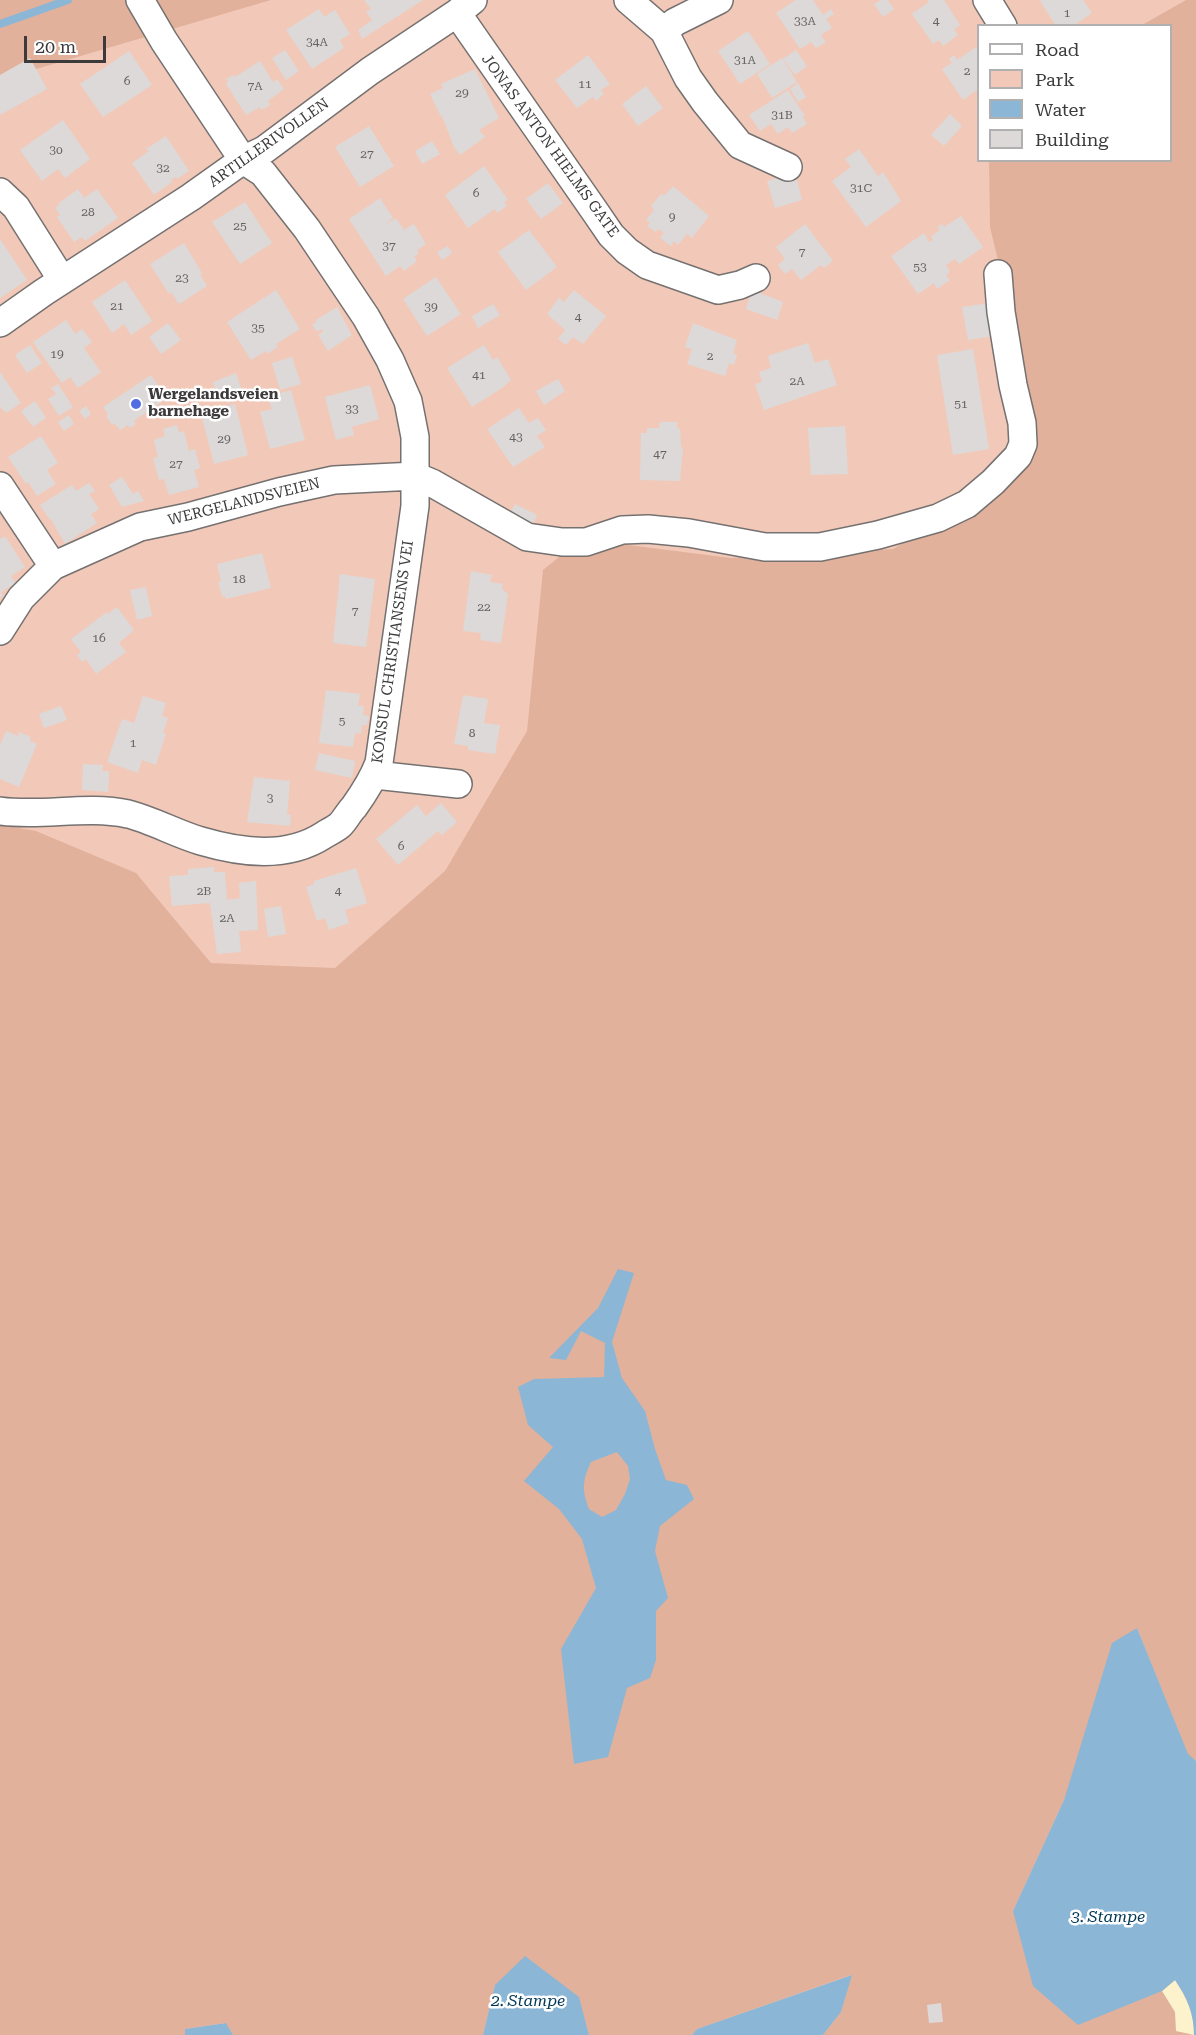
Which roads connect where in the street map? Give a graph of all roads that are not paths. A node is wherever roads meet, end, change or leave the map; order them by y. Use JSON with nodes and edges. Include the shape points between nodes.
{"nodes":[{"id":1,"x":140,"y":0,"type":"edge"},
{"id":2,"x":628,"y":0,"type":"edge"},
{"id":3,"x":720,"y":0,"type":"edge"},
{"id":4,"x":987,"y":0,"type":"edge"},
{"id":5,"x":465,"y":7,"type":"edge"},
{"id":6,"x":1003,"y":24,"type":"edge"},
{"id":7,"x":664,"y":31,"type":"junction"},
{"id":8,"x":243,"y":160,"type":"junction"},
{"id":9,"x":788,"y":166,"type":"dead end"},
{"id":10,"x":0,"y":192,"type":"edge"},
{"id":11,"x":998,"y":274,"type":"dead end"},
{"id":12,"x":756,"y":278,"type":"dead end"},
{"id":13,"x":62,"y":280,"type":"junction"},
{"id":14,"x":0,"y":323,"type":"edge"},
{"id":15,"x":415,"y":476,"type":"junction"},
{"id":16,"x":0,"y":486,"type":"edge"},
{"id":17,"x":53,"y":566,"type":"junction"},
{"id":18,"x":0,"y":631,"type":"edge"},
{"id":19,"x":375,"y":775,"type":"junction"},
{"id":20,"x":458,"y":784,"type":"dead end"},
{"id":21,"x":0,"y":811,"type":"edge"}],
"edges":[{"from":1,"to":8,"type":"street"},
{"from":2,"to":7,"type":"street"},
{"from":3,"to":7,"type":"street"},
{"from":4,"to":6,"type":"street"},
{"from":5,"to":8,"type":"street","name":"ARTILLERIVOLLEN","via":[[264,150]]},
{"from":5,"to":12,"type":"street","name":"JONAS ANTON HIELMS GATE","via":[[596,213],[627,251],[647,265],[718,290]]},
{"from":7,"to":9,"type":"street","via":[[694,86],[740,146]]},
{"from":8,"to":13,"type":"street","name":"ARTILLERIVOLLEN"},
{"from":8,"to":15,"type":"street","name":"KONSUL CHRISTIANSENS VEI","via":[[263,173],[281,194],[366,317],[390,360],[408,401],[415,437]]},
{"from":10,"to":13,"type":"street","via":[[16,207]]},
{"from":11,"to":15,"type":"street","name":"WERGELANDSVEIEN","via":[[1023,444],[1018,456],[993,482],[967,504],[938,518],[820,547],[765,548],[648,529],[622,530],[586,542],[562,542],[527,537]]},
{"from":13,"to":14,"type":"street","name":"ARTILLERIVOLLEN"},
{"from":15,"to":17,"type":"street","name":"WERGELANDSVEIEN","via":[[334,480],[279,492],[140,527]]},
{"from":15,"to":19,"type":"street","name":"KONSUL CHRISTIANSENS VEI","via":[[415,506]]},
{"from":16,"to":17,"type":"street"},
{"from":17,"to":18,"type":"street","name":"WERGELANDSVEIEN","via":[[21,598]]},
{"from":19,"to":20,"type":"street"},
{"from":19,"to":21,"type":"street","name":"KONSUL CHRISTIANSENS VEI","via":[[339,825],[312,843],[283,852],[229,848],[128,814]]}]}
